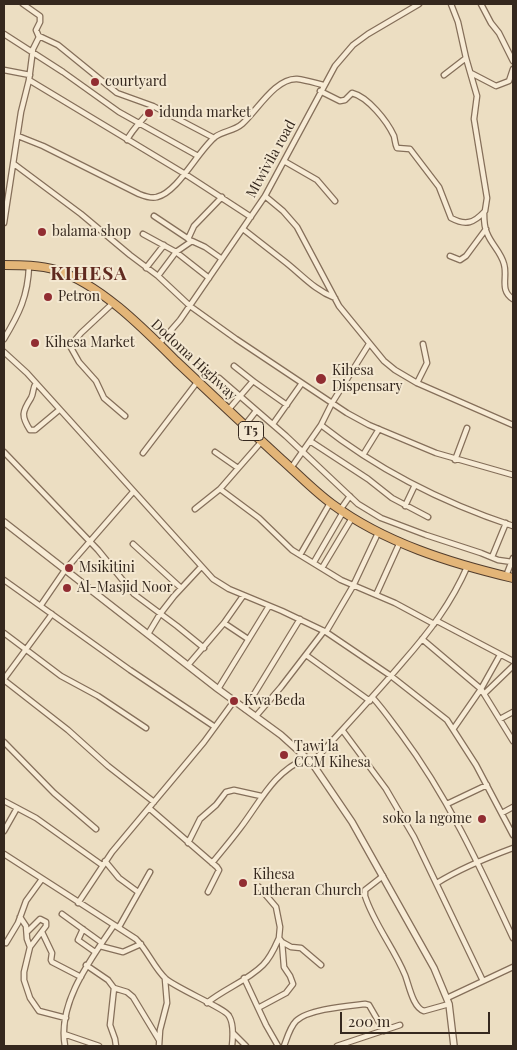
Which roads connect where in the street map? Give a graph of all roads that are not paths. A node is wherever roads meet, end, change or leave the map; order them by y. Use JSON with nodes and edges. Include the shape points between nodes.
{"nodes":[{"id":1,"x":23,"y":4,"type":"edge"},
{"id":2,"x":419,"y":4,"type":"edge"},
{"id":3,"x":451,"y":4,"type":"edge"},
{"id":4,"x":481,"y":4,"type":"edge"},
{"id":5,"x":4,"y":34,"type":"edge"},
{"id":6,"x":39,"y":36,"type":"junction"},
{"id":7,"x":33,"y":52,"type":"junction"},
{"id":8,"x":466,"y":58,"type":"junction"},
{"id":9,"x":513,"y":61,"type":"edge"},
{"id":10,"x":513,"y":69,"type":"edge"},
{"id":11,"x":4,"y":70,"type":"edge"},
{"id":12,"x":470,"y":72,"type":"junction"},
{"id":13,"x":444,"y":75,"type":"dead end"},
{"id":14,"x":29,"y":78,"type":"junction"},
{"id":15,"x":323,"y":86,"type":"junction"},
{"id":16,"x":320,"y":91,"type":"junction"},
{"id":17,"x":153,"y":106,"type":"junction"},
{"id":18,"x":138,"y":123,"type":"junction"},
{"id":19,"x":18,"y":136,"type":"junction"},
{"id":20,"x":214,"y":138,"type":"junction"},
{"id":21,"x":127,"y":140,"type":"junction"},
{"id":22,"x":198,"y":156,"type":"junction"},
{"id":23,"x":284,"y":161,"type":"junction"},
{"id":24,"x":14,"y":164,"type":"junction"},
{"id":25,"x":185,"y":174,"type":"junction"},
{"id":26,"x":265,"y":196,"type":"junction"},
{"id":27,"x":222,"y":198,"type":"junction"},
{"id":28,"x":335,"y":201,"type":"dead end"},
{"id":29,"x":484,"y":213,"type":"junction"},
{"id":30,"x":4,"y":216,"type":"edge"},
{"id":31,"x":154,"y":216,"type":"dead end"},
{"id":32,"x":250,"y":217,"type":"junction"},
{"id":33,"x":4,"y":224,"type":"edge"},
{"id":34,"x":242,"y":229,"type":"junction"},
{"id":35,"x":486,"y":229,"type":"junction"},
{"id":36,"x":143,"y":234,"type":"dead end"},
{"id":37,"x":190,"y":240,"type":"junction"},
{"id":38,"x":164,"y":245,"type":"junction"},
{"id":39,"x":176,"y":252,"type":"junction"},
{"id":40,"x":450,"y":256,"type":"dead end"},
{"id":41,"x":222,"y":259,"type":"junction"},
{"id":42,"x":4,"y":265,"type":"edge"},
{"id":43,"x":29,"y":266,"type":"junction"},
{"id":44,"x":146,"y":268,"type":"junction"},
{"id":45,"x":158,"y":276,"type":"junction"},
{"id":46,"x":209,"y":278,"type":"junction"},
{"id":47,"x":336,"y":298,"type":"junction"},
{"id":48,"x":513,"y":299,"type":"edge"},
{"id":49,"x":112,"y":304,"type":"junction"},
{"id":50,"x":190,"y":306,"type":"junction"},
{"id":51,"x":4,"y":339,"type":"edge"},
{"id":52,"x":159,"y":344,"type":"junction"},
{"id":53,"x":369,"y":344,"type":"junction"},
{"id":54,"x":423,"y":344,"type":"dead end"},
{"id":55,"x":4,"y":352,"type":"edge"},
{"id":56,"x":234,"y":366,"type":"dead end"},
{"id":57,"x":219,"y":378,"type":"dead end"},
{"id":58,"x":198,"y":381,"type":"junction"},
{"id":59,"x":253,"y":381,"type":"junction"},
{"id":60,"x":36,"y":383,"type":"junction"},
{"id":61,"x":302,"y":383,"type":"junction"},
{"id":62,"x":416,"y":384,"type":"junction"},
{"id":63,"x":241,"y":396,"type":"junction"},
{"id":64,"x":332,"y":403,"type":"junction"},
{"id":65,"x":287,"y":405,"type":"junction"},
{"id":66,"x":229,"y":409,"type":"junction"},
{"id":67,"x":59,"y":410,"type":"junction"},
{"id":68,"x":256,"y":410,"type":"junction"},
{"id":69,"x":125,"y":416,"type":"dead end"},
{"id":70,"x":273,"y":424,"type":"junction"},
{"id":71,"x":245,"y":425,"type":"junction"},
{"id":72,"x":321,"y":425,"type":"junction"},
{"id":73,"x":513,"y":425,"type":"edge"},
{"id":74,"x":467,"y":428,"type":"dead end"},
{"id":75,"x":379,"y":429,"type":"junction"},
{"id":76,"x":262,"y":441,"type":"junction"},
{"id":77,"x":310,"y":442,"type":"junction"},
{"id":78,"x":4,"y":452,"type":"edge"},
{"id":79,"x":215,"y":452,"type":"dead end"},
{"id":80,"x":302,"y":452,"type":"junction"},
{"id":81,"x":143,"y":453,"type":"dead end"},
{"id":82,"x":362,"y":455,"type":"junction"},
{"id":83,"x":455,"y":460,"type":"junction"},
{"id":84,"x":238,"y":468,"type":"junction"},
{"id":85,"x":291,"y":468,"type":"junction"},
{"id":86,"x":513,"y":475,"type":"edge"},
{"id":87,"x":415,"y":485,"type":"junction"},
{"id":88,"x":220,"y":489,"type":"junction"},
{"id":89,"x":133,"y":492,"type":"junction"},
{"id":90,"x":350,"y":496,"type":"junction"},
{"id":91,"x":330,"y":503,"type":"junction"},
{"id":92,"x":405,"y":506,"type":"junction"},
{"id":93,"x":195,"y":510,"type":"dead end"},
{"id":94,"x":342,"y":511,"type":"junction"},
{"id":95,"x":428,"y":517,"type":"dead end"},
{"id":96,"x":352,"y":518,"type":"junction"},
{"id":97,"x":4,"y":522,"type":"edge"},
{"id":98,"x":506,"y":523,"type":"junction"},
{"id":99,"x":513,"y":526,"type":"edge"},
{"id":100,"x":378,"y":533,"type":"junction"},
{"id":101,"x":90,"y":542,"type":"junction"},
{"id":102,"x":400,"y":542,"type":"junction"},
{"id":103,"x":133,"y":544,"type":"dead end"},
{"id":104,"x":300,"y":555,"type":"junction"},
{"id":105,"x":492,"y":557,"type":"junction"},
{"id":106,"x":512,"y":560,"type":"edge"},
{"id":107,"x":314,"y":562,"type":"junction"},
{"id":108,"x":468,"y":565,"type":"junction"},
{"id":109,"x":201,"y":567,"type":"junction"},
{"id":110,"x":322,"y":568,"type":"junction"},
{"id":111,"x":65,"y":570,"type":"junction"},
{"id":112,"x":510,"y":577,"type":"edge"},
{"id":113,"x":4,"y":580,"type":"edge"},
{"id":114,"x":353,"y":586,"type":"junction"},
{"id":115,"x":181,"y":588,"type":"junction"},
{"id":116,"x":376,"y":595,"type":"junction"},
{"id":117,"x":243,"y":596,"type":"junction"},
{"id":118,"x":41,"y":605,"type":"junction"},
{"id":119,"x":269,"y":606,"type":"junction"},
{"id":120,"x":52,"y":614,"type":"junction"},
{"id":121,"x":160,"y":614,"type":"junction"},
{"id":122,"x":300,"y":619,"type":"junction"},
{"id":123,"x":224,"y":622,"type":"junction"},
{"id":124,"x":436,"y":623,"type":"junction"},
{"id":125,"x":325,"y":631,"type":"junction"},
{"id":126,"x":4,"y":632,"type":"edge"},
{"id":127,"x":148,"y":634,"type":"junction"},
{"id":128,"x":248,"y":639,"type":"junction"},
{"id":129,"x":422,"y":639,"type":"junction"},
{"id":130,"x":204,"y":648,"type":"junction"},
{"id":131,"x":24,"y":650,"type":"junction"},
{"id":132,"x":306,"y":655,"type":"junction"},
{"id":133,"x":500,"y":655,"type":"junction"},
{"id":134,"x":513,"y":661,"type":"edge"},
{"id":135,"x":188,"y":665,"type":"junction"},
{"id":136,"x":513,"y":666,"type":"edge"},
{"id":137,"x":392,"y":676,"type":"junction"},
{"id":138,"x":4,"y":679,"type":"edge"},
{"id":139,"x":218,"y":689,"type":"junction"},
{"id":140,"x":482,"y":691,"type":"junction"},
{"id":141,"x":372,"y":699,"type":"junction"},
{"id":142,"x":234,"y":701,"type":"junction"},
{"id":143,"x":245,"y":709,"type":"junction"},
{"id":144,"x":513,"y":712,"type":"edge"},
{"id":145,"x":256,"y":716,"type":"junction"},
{"id":146,"x":500,"y":719,"type":"junction"},
{"id":147,"x":215,"y":727,"type":"junction"},
{"id":148,"x":146,"y":728,"type":"dead end"},
{"id":149,"x":454,"y":728,"type":"junction"},
{"id":150,"x":343,"y":730,"type":"junction"},
{"id":151,"x":513,"y":741,"type":"edge"},
{"id":152,"x":4,"y":742,"type":"edge"},
{"id":153,"x":306,"y":758,"type":"junction"},
{"id":154,"x":312,"y":763,"type":"junction"},
{"id":155,"x":487,"y":785,"type":"junction"},
{"id":156,"x":262,"y":796,"type":"junction"},
{"id":157,"x":4,"y":800,"type":"edge"},
{"id":158,"x":154,"y":802,"type":"junction"},
{"id":159,"x":447,"y":804,"type":"junction"},
{"id":160,"x":513,"y":807,"type":"edge"},
{"id":161,"x":17,"y":808,"type":"junction"},
{"id":162,"x":149,"y":808,"type":"junction"},
{"id":163,"x":502,"y":813,"type":"junction"},
{"id":164,"x":96,"y":829,"type":"dead end"},
{"id":165,"x":4,"y":831,"type":"edge"},
{"id":166,"x":513,"y":835,"type":"edge"},
{"id":167,"x":188,"y":843,"type":"junction"},
{"id":168,"x":513,"y":848,"type":"edge"},
{"id":169,"x":4,"y":854,"type":"edge"},
{"id":170,"x":477,"y":861,"type":"junction"},
{"id":171,"x":103,"y":863,"type":"junction"},
{"id":172,"x":212,"y":863,"type":"junction"},
{"id":173,"x":150,"y":872,"type":"dead end"},
{"id":174,"x":383,"y":876,"type":"junction"},
{"id":175,"x":42,"y":879,"type":"junction"},
{"id":176,"x":437,"y":883,"type":"junction"},
{"id":177,"x":259,"y":887,"type":"dead end"},
{"id":178,"x":138,"y":892,"type":"junction"},
{"id":179,"x":208,"y":892,"type":"dead end"},
{"id":180,"x":78,"y":903,"type":"junction"},
{"id":181,"x":62,"y":914,"type":"dead end"},
{"id":182,"x":20,"y":917,"type":"junction"},
{"id":183,"x":116,"y":926,"type":"junction"},
{"id":184,"x":83,"y":929,"type":"junction"},
{"id":185,"x":26,"y":932,"type":"junction"},
{"id":186,"x":42,"y":932,"type":"junction"},
{"id":187,"x":513,"y":938,"type":"edge"},
{"id":188,"x":281,"y":940,"type":"junction"},
{"id":189,"x":6,"y":943,"type":"dead end"},
{"id":190,"x":101,"y":944,"type":"junction"},
{"id":191,"x":142,"y":944,"type":"junction"},
{"id":192,"x":30,"y":947,"type":"junction"},
{"id":193,"x":96,"y":952,"type":"junction"},
{"id":194,"x":86,"y":965,"type":"junction"},
{"id":195,"x":321,"y":965,"type":"dead end"},
{"id":196,"x":513,"y":967,"type":"edge"},
{"id":197,"x":81,"y":977,"type":"junction"},
{"id":198,"x":165,"y":978,"type":"junction"},
{"id":199,"x":244,"y":978,"type":"junction"},
{"id":200,"x":483,"y":981,"type":"junction"},
{"id":201,"x":114,"y":988,"type":"junction"},
{"id":202,"x":448,"y":1001,"type":"junction"},
{"id":203,"x":207,"y":1003,"type":"junction"},
{"id":204,"x":258,"y":1008,"type":"junction"},
{"id":205,"x":66,"y":1018,"type":"junction"},
{"id":206,"x":400,"y":1025,"type":"dead end"},
{"id":207,"x":384,"y":1030,"type":"junction"},
{"id":208,"x":233,"y":1033,"type":"junction"},
{"id":209,"x":64,"y":1034,"type":"junction"},
{"id":210,"x":159,"y":1040,"type":"junction"},
{"id":211,"x":65,"y":1046,"type":"edge"},
{"id":212,"x":99,"y":1046,"type":"edge"},
{"id":213,"x":116,"y":1046,"type":"edge"},
{"id":214,"x":159,"y":1046,"type":"edge"},
{"id":215,"x":232,"y":1046,"type":"edge"},
{"id":216,"x":246,"y":1046,"type":"edge"},
{"id":217,"x":278,"y":1046,"type":"edge"},
{"id":218,"x":284,"y":1046,"type":"edge"},
{"id":219,"x":337,"y":1046,"type":"edge"},
{"id":220,"x":454,"y":1046,"type":"edge"}],
"edges":[{"from":1,"to":6,"type":"street","via":[[40,16],[36,30]]},
{"from":2,"to":15,"type":"street","name":"Mtwivila road","via":[[353,45],[334,66]]},
{"from":3,"to":8,"type":"street"},
{"from":4,"to":9,"type":"street"},
{"from":5,"to":7,"type":"street"},
{"from":6,"to":7,"type":"street"},
{"from":6,"to":17,"type":"street","via":[[58,45],[117,93]]},
{"from":7,"to":14,"type":"street"},
{"from":7,"to":18,"type":"street"},
{"from":8,"to":12,"type":"street"},
{"from":8,"to":13,"type":"street"},
{"from":10,"to":12,"type":"street","via":[[509,81],[496,86]]},
{"from":11,"to":14,"type":"street"},
{"from":12,"to":29,"type":"street","via":[[477,96],[474,119],[487,198]]},
{"from":14,"to":19,"type":"street"},
{"from":14,"to":21,"type":"street"},
{"from":15,"to":16,"type":"street","name":"Mtwivila road"},
{"from":15,"to":20,"type":"street","via":[[298,79],[287,81],[242,124]]},
{"from":16,"to":23,"type":"street","name":"Mtwivila road"},
{"from":16,"to":29,"type":"street","via":[[338,101],[345,100],[352,92],[366,100],[390,130],[397,148],[410,149],[433,179],[451,218],[466,224]]},
{"from":17,"to":18,"type":"street"},
{"from":17,"to":20,"type":"street"},
{"from":18,"to":21,"type":"street"},
{"from":18,"to":22,"type":"street"},
{"from":19,"to":24,"type":"street"},
{"from":19,"to":25,"type":"street","via":[[150,197],[169,191]]},
{"from":20,"to":22,"type":"street"},
{"from":21,"to":25,"type":"street"},
{"from":22,"to":25,"type":"street"},
{"from":23,"to":26,"type":"street","name":"Mtwivila road"},
{"from":23,"to":28,"type":"street","via":[[317,180]]},
{"from":24,"to":30,"type":"street"},
{"from":24,"to":44,"type":"street"},
{"from":25,"to":27,"type":"street"},
{"from":26,"to":32,"type":"street","name":"Mtwivila road"},
{"from":26,"to":47,"type":"street","via":[[297,227]]},
{"from":27,"to":32,"type":"street"},
{"from":27,"to":37,"type":"street","via":[[194,226]]},
{"from":29,"to":35,"type":"street"},
{"from":30,"to":33,"type":"street"},
{"from":31,"to":37,"type":"street"},
{"from":32,"to":34,"type":"street","name":"Mtwivila road"},
{"from":34,"to":41,"type":"street","name":"Mtwivila road"},
{"from":34,"to":47,"type":"street","via":[[314,288]]},
{"from":35,"to":40,"type":"street","via":[[466,256],[460,260]]},
{"from":35,"to":48,"type":"street","via":[[504,263],[504,286]]},
{"from":36,"to":38,"type":"street"},
{"from":37,"to":39,"type":"street"},
{"from":37,"to":41,"type":"street"},
{"from":38,"to":39,"type":"street"},
{"from":38,"to":44,"type":"street"},
{"from":39,"to":45,"type":"street"},
{"from":39,"to":46,"type":"street"},
{"from":41,"to":46,"type":"street","name":"Mtwivila road"},
{"from":42,"to":43,"type":"highway","name":"Dodoma Highway","number":"T5"},
{"from":43,"to":49,"type":"highway","name":"Dodoma Highway","number":"T5","via":[[57,270]]},
{"from":43,"to":51,"type":"street","via":[[22,306]]},
{"from":44,"to":45,"type":"street"},
{"from":45,"to":50,"type":"street"},
{"from":46,"to":50,"type":"street","name":"Mtwivila road"},
{"from":47,"to":53,"type":"street","via":[[344,314]]},
{"from":49,"to":52,"type":"highway","name":"Dodoma Highway","number":"T5"},
{"from":49,"to":69,"type":"street","via":[[70,346],[96,381],[104,398]]},
{"from":50,"to":52,"type":"street","name":"Mtwivila road"},
{"from":50,"to":61,"type":"street"},
{"from":52,"to":58,"type":"highway","name":"Dodoma Highway","number":"T5"},
{"from":53,"to":62,"type":"street","via":[[394,370]]},
{"from":53,"to":64,"type":"street"},
{"from":54,"to":62,"type":"street","via":[[428,362]]},
{"from":55,"to":60,"type":"street"},
{"from":56,"to":59,"type":"street"},
{"from":57,"to":63,"type":"street"},
{"from":58,"to":66,"type":"highway","name":"Dodoma Highway","number":"T5"},
{"from":58,"to":81,"type":"street"},
{"from":59,"to":63,"type":"street"},
{"from":59,"to":65,"type":"street"},
{"from":60,"to":67,"type":"street"},
{"from":60,"to":67,"type":"street","via":[[23,414],[30,430],[35,430]]},
{"from":61,"to":64,"type":"street"},
{"from":61,"to":65,"type":"street"},
{"from":62,"to":73,"type":"street"},
{"from":63,"to":66,"type":"street"},
{"from":63,"to":68,"type":"street"},
{"from":64,"to":72,"type":"street"},
{"from":64,"to":75,"type":"street"},
{"from":65,"to":70,"type":"street"},
{"from":66,"to":71,"type":"highway","name":"Dodoma Highway","number":"T5"},
{"from":67,"to":89,"type":"street"},
{"from":68,"to":70,"type":"street"},
{"from":68,"to":71,"type":"street"},
{"from":70,"to":80,"type":"street"},
{"from":71,"to":76,"type":"highway","name":"Dodoma Highway","number":"T5"},
{"from":72,"to":77,"type":"street"},
{"from":72,"to":82,"type":"street"},
{"from":74,"to":83,"type":"street"},
{"from":75,"to":82,"type":"street"},
{"from":75,"to":83,"type":"street"},
{"from":76,"to":84,"type":"street"},
{"from":76,"to":85,"type":"highway","name":"Dodoma Highway","number":"T5"},
{"from":77,"to":80,"type":"street"},
{"from":77,"to":92,"type":"street"},
{"from":78,"to":101,"type":"street"},
{"from":79,"to":84,"type":"street"},
{"from":80,"to":85,"type":"street"},
{"from":80,"to":90,"type":"street"},
{"from":82,"to":87,"type":"street"},
{"from":83,"to":86,"type":"street"},
{"from":84,"to":88,"type":"street"},
{"from":85,"to":91,"type":"highway","name":"Dodoma Highway","number":"T5"},
{"from":87,"to":92,"type":"street"},
{"from":87,"to":98,"type":"street"},
{"from":88,"to":93,"type":"street"},
{"from":88,"to":104,"type":"street"},
{"from":89,"to":101,"type":"street"},
{"from":89,"to":109,"type":"street"},
{"from":90,"to":94,"type":"street"},
{"from":90,"to":105,"type":"street","via":[[381,518]]},
{"from":91,"to":94,"type":"highway","name":"Dodoma Highway","number":"T5"},
{"from":91,"to":104,"type":"street"},
{"from":92,"to":95,"type":"street"},
{"from":94,"to":96,"type":"highway","name":"Dodoma Highway","number":"T5"},
{"from":94,"to":107,"type":"street"},
{"from":96,"to":100,"type":"highway","name":"Dodoma Highway","number":"T5"},
{"from":96,"to":110,"type":"street"},
{"from":97,"to":111,"type":"street"},
{"from":98,"to":99,"type":"street"},
{"from":98,"to":105,"type":"street"},
{"from":100,"to":102,"type":"highway","name":"Dodoma Highway","number":"T5"},
{"from":100,"to":114,"type":"street"},
{"from":101,"to":111,"type":"street"},
{"from":101,"to":121,"type":"street","via":[[134,594]]},
{"from":102,"to":108,"type":"highway","name":"Dodoma Highway","number":"T5"},
{"from":102,"to":116,"type":"street"},
{"from":103,"to":115,"type":"street"},
{"from":104,"to":107,"type":"street"},
{"from":105,"to":106,"type":"street","via":[[505,562]]},
{"from":106,"to":112,"type":"street"},
{"from":107,"to":110,"type":"street"},
{"from":108,"to":112,"type":"highway","name":"Dodoma Highway","number":"T5"},
{"from":108,"to":124,"type":"street","via":[[454,597]]},
{"from":109,"to":115,"type":"street"},
{"from":109,"to":117,"type":"street","via":[[213,579]]},
{"from":110,"to":114,"type":"street"},
{"from":111,"to":118,"type":"street"},
{"from":111,"to":127,"type":"street"},
{"from":113,"to":118,"type":"street"},
{"from":114,"to":116,"type":"street"},
{"from":114,"to":125,"type":"street"},
{"from":115,"to":121,"type":"street"},
{"from":116,"to":124,"type":"street"},
{"from":117,"to":119,"type":"street"},
{"from":117,"to":123,"type":"street"},
{"from":118,"to":120,"type":"street"},
{"from":119,"to":122,"type":"street"},
{"from":119,"to":128,"type":"street"},
{"from":120,"to":131,"type":"street"},
{"from":120,"to":147,"type":"street"},
{"from":121,"to":127,"type":"street"},
{"from":121,"to":130,"type":"street"},
{"from":122,"to":125,"type":"street"},
{"from":122,"to":143,"type":"street"},
{"from":123,"to":128,"type":"street"},
{"from":123,"to":130,"type":"street"},
{"from":124,"to":129,"type":"street"},
{"from":124,"to":133,"type":"street"},
{"from":125,"to":132,"type":"street"},
{"from":125,"to":137,"type":"street"},
{"from":126,"to":131,"type":"street"},
{"from":127,"to":135,"type":"street"},
{"from":128,"to":139,"type":"street"},
{"from":129,"to":137,"type":"street"},
{"from":129,"to":140,"type":"street"},
{"from":130,"to":135,"type":"street"},
{"from":131,"to":138,"type":"street"},
{"from":131,"to":148,"type":"street"},
{"from":132,"to":141,"type":"street"},
{"from":132,"to":145,"type":"street"},
{"from":133,"to":134,"type":"street"},
{"from":133,"to":140,"type":"street"},
{"from":135,"to":139,"type":"street"},
{"from":136,"to":140,"type":"street"},
{"from":137,"to":141,"type":"street"},
{"from":137,"to":149,"type":"street"},
{"from":138,"to":158,"type":"street"},
{"from":139,"to":142,"type":"street"},
{"from":140,"to":146,"type":"street"},
{"from":140,"to":149,"type":"street"},
{"from":141,"to":150,"type":"street"},
{"from":141,"to":159,"type":"street","via":[[415,753]]},
{"from":142,"to":143,"type":"street"},
{"from":142,"to":147,"type":"street"},
{"from":143,"to":145,"type":"street"},
{"from":144,"to":146,"type":"street"},
{"from":145,"to":153,"type":"street"},
{"from":146,"to":151,"type":"street"},
{"from":147,"to":158,"type":"street"},
{"from":149,"to":155,"type":"street"},
{"from":150,"to":154,"type":"street"},
{"from":150,"to":176,"type":"street","via":[[386,789]]},
{"from":152,"to":164,"type":"street","via":[[54,793]]},
{"from":153,"to":154,"type":"street"},
{"from":153,"to":156,"type":"street","via":[[282,772]]},
{"from":154,"to":174,"type":"street"},
{"from":155,"to":159,"type":"street"},
{"from":155,"to":163,"type":"street"},
{"from":156,"to":167,"type":"street","via":[[234,790],[226,792],[200,819]]},
{"from":156,"to":172,"type":"street"},
{"from":157,"to":161,"type":"street"},
{"from":158,"to":162,"type":"street"},
{"from":159,"to":170,"type":"street"},
{"from":160,"to":163,"type":"street"},
{"from":161,"to":165,"type":"street"},
{"from":161,"to":171,"type":"street"},
{"from":162,"to":167,"type":"street"},
{"from":162,"to":171,"type":"street"},
{"from":163,"to":166,"type":"street"},
{"from":167,"to":172,"type":"street"},
{"from":168,"to":170,"type":"street"},
{"from":169,"to":175,"type":"street"},
{"from":170,"to":176,"type":"street"},
{"from":170,"to":187,"type":"street"},
{"from":171,"to":178,"type":"street"},
{"from":171,"to":180,"type":"street"},
{"from":172,"to":179,"type":"street","via":[[219,870]]},
{"from":173,"to":178,"type":"street"},
{"from":174,"to":202,"type":"street","via":[[434,968]]},
{"from":174,"to":202,"type":"street","via":[[367,887],[365,896],[402,967],[418,1007],[424,1011]]},
{"from":175,"to":180,"type":"street"},
{"from":175,"to":182,"type":"street","via":[[26,900]]},
{"from":176,"to":200,"type":"street"},
{"from":177,"to":188,"type":"street","via":[[276,907]]},
{"from":178,"to":183,"type":"street"},
{"from":180,"to":183,"type":"street"},
{"from":181,"to":184,"type":"street"},
{"from":182,"to":185,"type":"street"},
{"from":182,"to":189,"type":"street"},
{"from":183,"to":190,"type":"street"},
{"from":183,"to":191,"type":"street"},
{"from":184,"to":190,"type":"street"},
{"from":184,"to":193,"type":"street","via":[[78,940]]},
{"from":185,"to":186,"type":"street","via":[[42,919],[47,925]]},
{"from":185,"to":192,"type":"street"},
{"from":186,"to":192,"type":"street"},
{"from":186,"to":197,"type":"street","via":[[52,952],[52,962]]},
{"from":188,"to":195,"type":"street","via":[[291,947],[301,948]]},
{"from":188,"to":199,"type":"street","via":[[264,964]]},
{"from":188,"to":204,"type":"street","via":[[284,967],[292,984],[286,993]]},
{"from":190,"to":191,"type":"street","via":[[123,952]]},
{"from":190,"to":193,"type":"street"},
{"from":191,"to":198,"type":"street"},
{"from":192,"to":205,"type":"street","via":[[23,976],[30,998],[39,1011]]},
{"from":193,"to":194,"type":"street"},
{"from":194,"to":197,"type":"street"},
{"from":194,"to":201,"type":"street"},
{"from":196,"to":200,"type":"street"},
{"from":197,"to":205,"type":"street","via":[[72,994]]},
{"from":198,"to":203,"type":"street"},
{"from":198,"to":210,"type":"street","via":[[167,1003]]},
{"from":199,"to":203,"type":"street"},
{"from":199,"to":204,"type":"street"},
{"from":200,"to":202,"type":"street"},
{"from":201,"to":210,"type":"street","via":[[133,997]]},
{"from":201,"to":213,"type":"street","via":[[110,1025]]},
{"from":202,"to":220,"type":"street"},
{"from":203,"to":208,"type":"street","via":[[225,1011]]},
{"from":204,"to":217,"type":"street"},
{"from":205,"to":209,"type":"street"},
{"from":206,"to":207,"type":"street"},
{"from":207,"to":218,"type":"street","via":[[368,1005],[343,1006],[301,1017],[292,1026]]},
{"from":207,"to":219,"type":"street"},
{"from":208,"to":215,"type":"street"},
{"from":208,"to":216,"type":"street"},
{"from":209,"to":211,"type":"street"},
{"from":209,"to":212,"type":"street"},
{"from":210,"to":214,"type":"street"}]}
